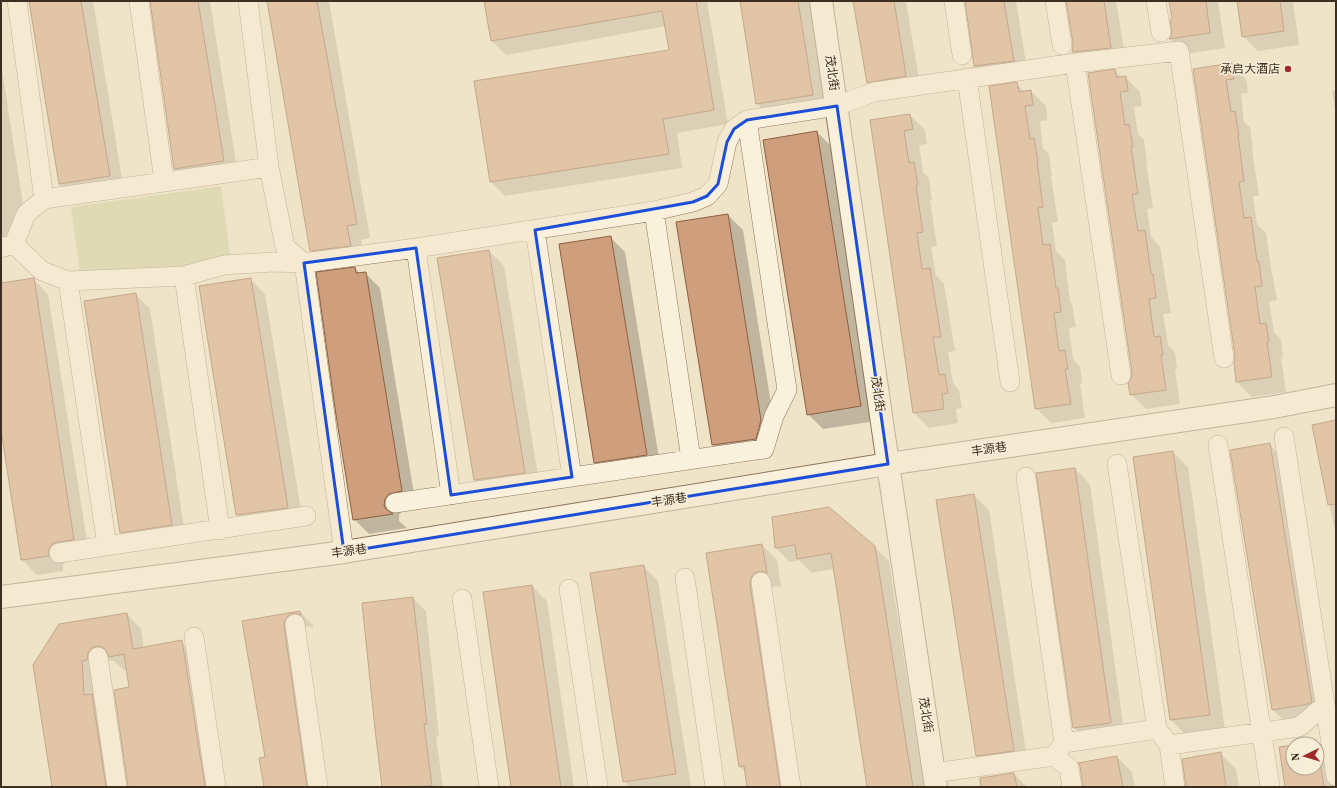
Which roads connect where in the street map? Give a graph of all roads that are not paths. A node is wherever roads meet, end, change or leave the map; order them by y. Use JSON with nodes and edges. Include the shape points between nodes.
{"nodes":[{"id":1,"x":17,"y":1,"type":"edge"},
{"id":2,"x":139,"y":1,"type":"edge"},
{"id":3,"x":248,"y":1,"type":"edge"},
{"id":4,"x":821,"y":1,"type":"edge"},
{"id":5,"x":954,"y":1,"type":"edge"},
{"id":6,"x":1055,"y":1,"type":"edge"},
{"id":7,"x":1156,"y":1,"type":"edge"},
{"id":8,"x":1161,"y":32,"type":"dead end"},
{"id":9,"x":1062,"y":44,"type":"dead end"},
{"id":10,"x":962,"y":55,"type":"dead end"},
{"id":11,"x":1075,"y":63,"type":"junction"},
{"id":12,"x":966,"y":78,"type":"junction"},
{"id":13,"x":837,"y":106,"type":"junction"},
{"id":14,"x":747,"y":120,"type":"junction"},
{"id":15,"x":269,"y":167,"type":"junction"},
{"id":16,"x":164,"y":182,"type":"junction"},
{"id":17,"x":44,"y":199,"type":"junction"},
{"id":18,"x":654,"y":211,"type":"junction"},
{"id":19,"x":535,"y":230,"type":"junction"},
{"id":20,"x":8,"y":246,"type":"edge"},
{"id":21,"x":416,"y":248,"type":"junction"},
{"id":22,"x":304,"y":263,"type":"junction"},
{"id":23,"x":184,"y":276,"type":"junction"},
{"id":24,"x":68,"y":281,"type":"junction"},
{"id":25,"x":1224,"y":358,"type":"dead end"},
{"id":26,"x":1121,"y":375,"type":"dead end"},
{"id":27,"x":1010,"y":382,"type":"dead end"},
{"id":28,"x":1336,"y":395,"type":"edge"},
{"id":29,"x":1284,"y":437,"type":"dead end"},
{"id":30,"x":1218,"y":445,"type":"dead end"},
{"id":31,"x":691,"y":459,"type":"junction"},
{"id":32,"x":888,"y":464,"type":"junction"},
{"id":33,"x":1117,"y":464,"type":"dead end"},
{"id":34,"x":572,"y":477,"type":"junction"},
{"id":35,"x":1026,"y":477,"type":"dead end"},
{"id":36,"x":451,"y":495,"type":"junction"},
{"id":37,"x":395,"y":503,"type":"dead end"},
{"id":38,"x":306,"y":516,"type":"dead end"},
{"id":39,"x":220,"y":530,"type":"junction"},
{"id":40,"x":107,"y":546,"type":"junction"},
{"id":41,"x":344,"y":552,"type":"junction"},
{"id":42,"x":59,"y":553,"type":"dead end"},
{"id":43,"x":684,"y":578,"type":"dead end"},
{"id":44,"x":761,"y":582,"type":"dead end"},
{"id":45,"x":569,"y":589,"type":"dead end"},
{"id":46,"x":1,"y":597,"type":"edge"},
{"id":47,"x":462,"y":599,"type":"dead end"},
{"id":48,"x":295,"y":624,"type":"dead end"},
{"id":49,"x":194,"y":637,"type":"dead end"},
{"id":50,"x":98,"y":657,"type":"dead end"},
{"id":51,"x":1325,"y":704,"type":"junction"},
{"id":52,"x":1158,"y":729,"type":"junction"},
{"id":53,"x":1262,"y":732,"type":"junction"},
{"id":54,"x":1169,"y":745,"type":"junction"},
{"id":55,"x":1059,"y":750,"type":"junction"},
{"id":56,"x":1336,"y":776,"type":"edge"},
{"id":57,"x":935,"y":780,"type":"edge"},
{"id":58,"x":117,"y":787,"type":"edge"},
{"id":59,"x":216,"y":787,"type":"edge"},
{"id":60,"x":318,"y":787,"type":"edge"},
{"id":61,"x":489,"y":787,"type":"edge"},
{"id":62,"x":598,"y":787,"type":"edge"},
{"id":63,"x":715,"y":787,"type":"edge"},
{"id":64,"x":791,"y":787,"type":"edge"},
{"id":65,"x":1072,"y":787,"type":"edge"},
{"id":66,"x":1175,"y":787,"type":"edge"},
{"id":67,"x":1270,"y":787,"type":"edge"}],
"edges":[{"from":1,"to":17,"type":"street"},
{"from":2,"to":16,"type":"street"},
{"from":3,"to":15,"type":"street"},
{"from":4,"to":13,"type":"street","name":"茂北街"},
{"from":5,"to":10,"type":"street"},
{"from":6,"to":9,"type":"street"},
{"from":7,"to":8,"type":"street"},
{"from":11,"to":12,"type":"street"},
{"from":11,"to":25,"type":"street","via":[[1179,51]]},
{"from":11,"to":26,"type":"street"},
{"from":12,"to":13,"type":"street","via":[[874,92]]},
{"from":12,"to":27,"type":"street"},
{"from":13,"to":14,"type":"street"},
{"from":13,"to":32,"type":"street","name":"茂北街"},
{"from":14,"to":18,"type":"street","via":[[734,129],[727,142],[718,184],[708,196]]},
{"from":14,"to":31,"type":"street","via":[[786,390],[774,416],[764,449]]},
{"from":15,"to":16,"type":"street"},
{"from":15,"to":22,"type":"street","via":[[285,247]]},
{"from":16,"to":17,"type":"street"},
{"from":17,"to":20,"type":"street","via":[[26,214]]},
{"from":18,"to":19,"type":"street"},
{"from":18,"to":31,"type":"street"},
{"from":19,"to":21,"type":"street"},
{"from":19,"to":34,"type":"street"},
{"from":20,"to":24,"type":"street","via":[[42,271]]},
{"from":21,"to":22,"type":"street"},
{"from":21,"to":36,"type":"street"},
{"from":22,"to":23,"type":"street","via":[[224,265]]},
{"from":22,"to":41,"type":"street"},
{"from":23,"to":24,"type":"street"},
{"from":23,"to":39,"type":"street"},
{"from":24,"to":40,"type":"street"},
{"from":28,"to":32,"type":"street","name":"丰源巷","via":[[1274,407]]},
{"from":29,"to":51,"type":"street"},
{"from":30,"to":53,"type":"street"},
{"from":31,"to":34,"type":"street"},
{"from":32,"to":41,"type":"street","name":"丰源巷"},
{"from":32,"to":57,"type":"street","name":"茂北街"},
{"from":33,"to":52,"type":"street"},
{"from":34,"to":36,"type":"street"},
{"from":35,"to":55,"type":"street"},
{"from":36,"to":37,"type":"street"},
{"from":38,"to":39,"type":"street"},
{"from":39,"to":40,"type":"street"},
{"from":40,"to":42,"type":"street"},
{"from":41,"to":46,"type":"street","name":"丰源巷"},
{"from":43,"to":63,"type":"street"},
{"from":44,"to":64,"type":"street"},
{"from":45,"to":62,"type":"street"},
{"from":47,"to":61,"type":"street"},
{"from":48,"to":60,"type":"street"},
{"from":49,"to":59,"type":"street"},
{"from":50,"to":58,"type":"street"},
{"from":51,"to":53,"type":"street","via":[[1299,727]]},
{"from":51,"to":56,"type":"street"},
{"from":52,"to":54,"type":"street"},
{"from":52,"to":55,"type":"street"},
{"from":53,"to":54,"type":"street"},
{"from":53,"to":67,"type":"street"},
{"from":54,"to":66,"type":"street"},
{"from":55,"to":57,"type":"street"},
{"from":55,"to":65,"type":"street","via":[[1069,768]]}]}
